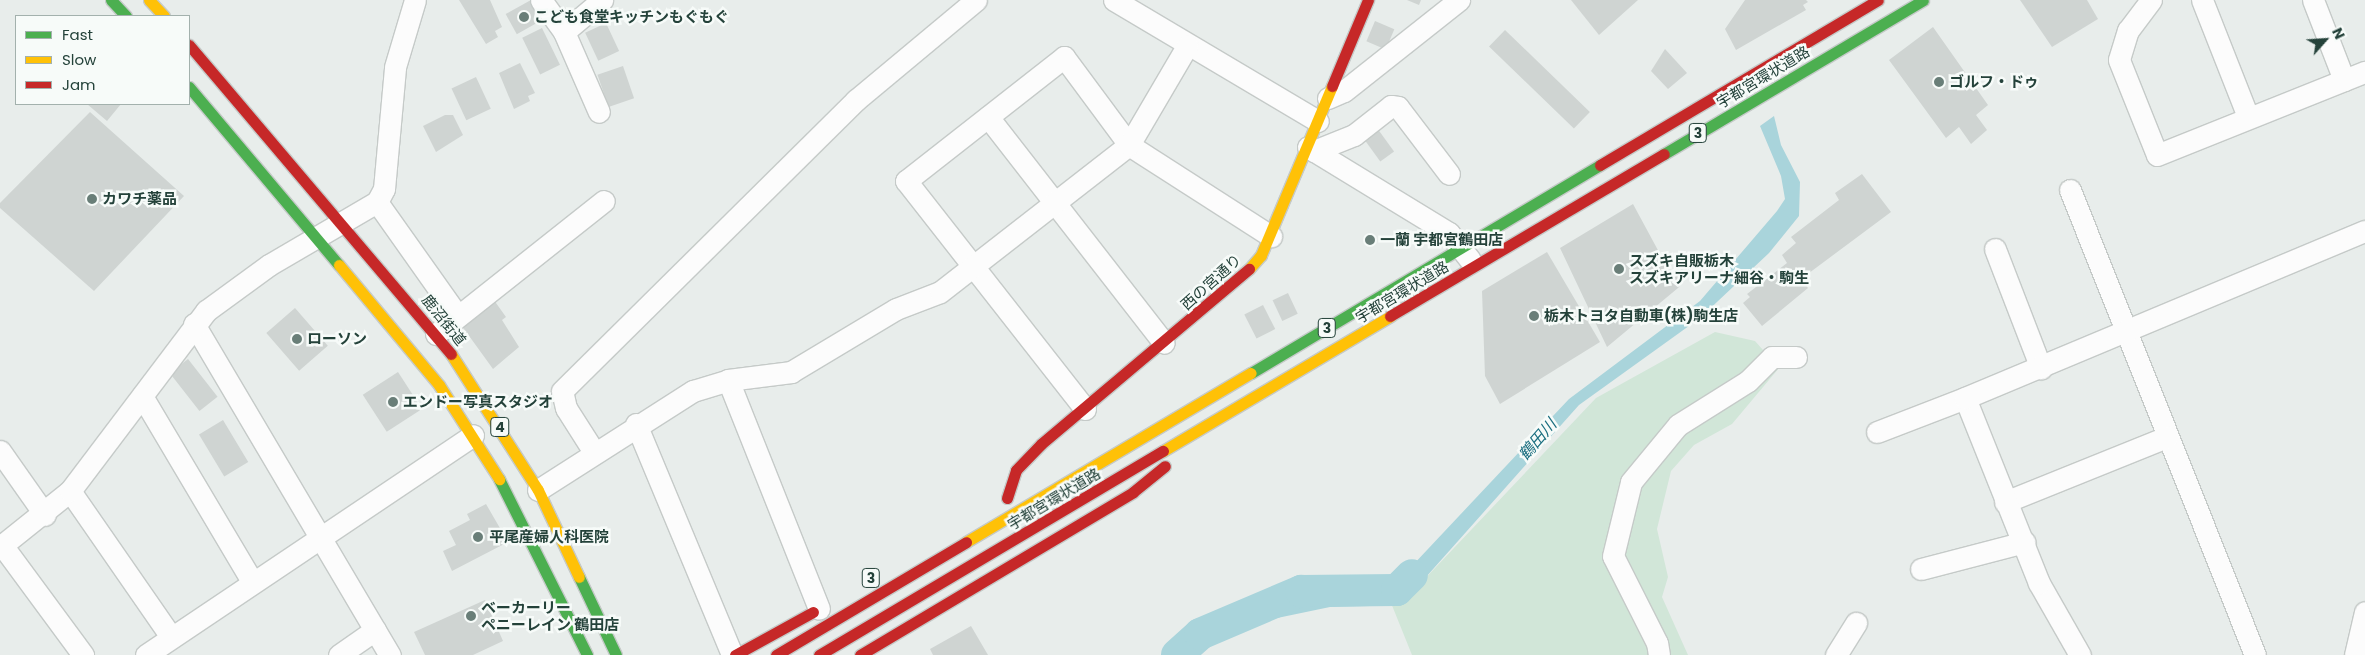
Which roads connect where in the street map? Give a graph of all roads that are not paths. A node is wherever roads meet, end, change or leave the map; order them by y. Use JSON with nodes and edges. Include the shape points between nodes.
{"nodes":[{"id":1,"x":111,"y":0,"type":"edge"},
{"id":2,"x":149,"y":0,"type":"edge"},
{"id":3,"x":415,"y":0,"type":"edge"},
{"id":4,"x":541,"y":0,"type":"edge"},
{"id":5,"x":602,"y":0,"type":"edge"},
{"id":6,"x":976,"y":0,"type":"edge"},
{"id":7,"x":1114,"y":0,"type":"edge"},
{"id":8,"x":1368,"y":0,"type":"edge"},
{"id":9,"x":1459,"y":0,"type":"edge"},
{"id":10,"x":1878,"y":0,"type":"edge"},
{"id":11,"x":1923,"y":0,"type":"edge"},
{"id":12,"x":2151,"y":0,"type":"edge"},
{"id":13,"x":2202,"y":0,"type":"edge"},
{"id":14,"x":2313,"y":0,"type":"edge"},
{"id":15,"x":125,"y":15,"type":"edge"},
{"id":16,"x":163,"y":15,"type":"edge"},
{"id":17,"x":564,"y":32,"type":"junction"},
{"id":18,"x":190,"y":46,"type":"edge"},
{"id":19,"x":1188,"y":46,"type":"junction"},
{"id":20,"x":2365,"y":72,"type":"edge"},
{"id":21,"x":2344,"y":80,"type":"junction"},
{"id":22,"x":190,"y":88,"type":"edge"},
{"id":23,"x":1328,"y":98,"type":"junction"},
{"id":24,"x":599,"y":112,"type":"dead end"},
{"id":25,"x":988,"y":117,"type":"junction"},
{"id":26,"x":2248,"y":117,"type":"junction"},
{"id":27,"x":1318,"y":121,"type":"junction"},
{"id":28,"x":1129,"y":145,"type":"junction"},
{"id":29,"x":1311,"y":149,"type":"junction"},
{"id":30,"x":1449,"y":174,"type":"dead end"},
{"id":31,"x":2070,"y":190,"type":"dead end"},
{"id":32,"x":604,"y":201,"type":"dead end"},
{"id":33,"x":377,"y":202,"type":"junction"},
{"id":34,"x":1054,"y":205,"type":"junction"},
{"id":35,"x":345,"y":224,"type":"junction"},
{"id":36,"x":2365,"y":231,"type":"edge"},
{"id":37,"x":1271,"y":236,"type":"junction"},
{"id":38,"x":319,"y":238,"type":"junction"},
{"id":39,"x":1462,"y":248,"type":"junction"},
{"id":40,"x":1994,"y":249,"type":"dead end"},
{"id":41,"x":970,"y":267,"type":"junction"},
{"id":42,"x":1474,"y":267,"type":"junction"},
{"id":43,"x":457,"y":315,"type":"junction"},
{"id":44,"x":194,"y":324,"type":"junction"},
{"id":45,"x":2126,"y":333,"type":"junction"},
{"id":46,"x":436,"y":334,"type":"junction"},
{"id":47,"x":1164,"y":343,"type":"junction"},
{"id":48,"x":1796,"y":357,"type":"dead end"},
{"id":49,"x":2041,"y":368,"type":"junction"},
{"id":50,"x":728,"y":380,"type":"junction"},
{"id":51,"x":1230,"y":386,"type":"junction"},
{"id":52,"x":142,"y":396,"type":"junction"},
{"id":53,"x":1965,"y":398,"type":"junction"},
{"id":54,"x":1238,"y":407,"type":"junction"},
{"id":55,"x":1086,"y":408,"type":"junction"},
{"id":56,"x":636,"y":424,"type":"junction"},
{"id":57,"x":1877,"y":432,"type":"dead end"},
{"id":58,"x":473,"y":435,"type":"junction"},
{"id":59,"x":2167,"y":437,"type":"junction"},
{"id":60,"x":0,"y":451,"type":"edge"},
{"id":61,"x":594,"y":452,"type":"junction"},
{"id":62,"x":1074,"y":462,"type":"dead end"},
{"id":63,"x":1024,"y":489,"type":"dead end"},
{"id":64,"x":538,"y":490,"type":"junction"},
{"id":65,"x":70,"y":491,"type":"junction"},
{"id":66,"x":2005,"y":502,"type":"junction"},
{"id":67,"x":45,"y":515,"type":"junction"},
{"id":68,"x":319,"y":535,"type":"junction"},
{"id":69,"x":2025,"y":542,"type":"junction"},
{"id":70,"x":1,"y":546,"type":"edge"},
{"id":71,"x":1921,"y":569,"type":"dead end"},
{"id":72,"x":252,"y":581,"type":"junction"},
{"id":73,"x":823,"y":606,"type":"joint"},
{"id":74,"x":2365,"y":612,"type":"edge"},
{"id":75,"x":1856,"y":623,"type":"dead end"},
{"id":76,"x":375,"y":630,"type":"junction"},
{"id":77,"x":171,"y":637,"type":"junction"},
{"id":78,"x":83,"y":655,"type":"edge"},
{"id":79,"x":146,"y":655,"type":"edge"},
{"id":80,"x":339,"y":655,"type":"edge"},
{"id":81,"x":390,"y":655,"type":"edge"},
{"id":82,"x":587,"y":655,"type":"edge"},
{"id":83,"x":616,"y":655,"type":"edge"},
{"id":84,"x":734,"y":655,"type":"edge"},
{"id":85,"x":776,"y":655,"type":"edge"},
{"id":86,"x":819,"y":655,"type":"edge"},
{"id":87,"x":860,"y":655,"type":"edge"},
{"id":88,"x":1659,"y":655,"type":"edge"},
{"id":89,"x":1836,"y":655,"type":"edge"},
{"id":90,"x":2080,"y":655,"type":"edge"},
{"id":91,"x":2255,"y":655,"type":"edge"},
{"id":92,"x":2355,"y":655,"type":"edge"}],
"edges":[{"from":1,"to":15,"type":"main road"},
{"from":2,"to":16,"type":"main road"},
{"from":3,"to":33,"type":"street","via":[[395,67],[384,189]]},
{"from":4,"to":17,"type":"street"},
{"from":5,"to":17,"type":"street"},
{"from":6,"to":61,"type":"street","via":[[856,100],[562,391],[566,408]]},
{"from":7,"to":19,"type":"street"},
{"from":8,"to":23,"type":"main road","name":"西の宮通り"},
{"from":9,"to":23,"type":"street","via":[[1344,92]]},
{"from":10,"to":39,"type":"main road","name":"宇都宮環状道路","number":"3"},
{"from":11,"to":42,"type":"main road","name":"宇都宮環状道路","number":"3"},
{"from":12,"to":26,"type":"street","via":[[2128,30],[2119,60],[2157,155]]},
{"from":13,"to":26,"type":"street"},
{"from":14,"to":21,"type":"street"},
{"from":17,"to":24,"type":"street"},
{"from":18,"to":35,"type":"main road","name":"鹿沼街道","number":"4"},
{"from":19,"to":27,"type":"street"},
{"from":19,"to":28,"type":"street"},
{"from":20,"to":21,"type":"street"},
{"from":21,"to":26,"type":"street"},
{"from":22,"to":38,"type":"main road","number":"4"},
{"from":23,"to":27,"type":"main road","name":"西の宮通り"},
{"from":25,"to":28,"type":"street","via":[[1064,57]]},
{"from":25,"to":34,"type":"street"},
{"from":25,"to":41,"type":"street","via":[[906,181]]},
{"from":27,"to":29,"type":"main road","name":"西の宮通り"},
{"from":28,"to":34,"type":"street"},
{"from":28,"to":37,"type":"street"},
{"from":29,"to":30,"type":"street","via":[[1354,135],[1391,106],[1398,107]]},
{"from":29,"to":37,"type":"main road","name":"西の宮通り"},
{"from":29,"to":39,"type":"street","via":[[1449,233]]},
{"from":31,"to":45,"type":"street"},
{"from":32,"to":43,"type":"street"},
{"from":33,"to":35,"type":"street"},
{"from":33,"to":43,"type":"street"},
{"from":34,"to":41,"type":"street"},
{"from":34,"to":47,"type":"street"},
{"from":35,"to":38,"type":"street"},
{"from":35,"to":46,"type":"main road","name":"鹿沼街道","number":"4"},
{"from":36,"to":45,"type":"street","via":[[2136,325]]},
{"from":37,"to":47,"type":"main road","name":"西の宮通り","via":[[1240,280]]},
{"from":38,"to":44,"type":"street","via":[[239,284]]},
{"from":38,"to":58,"type":"main road","number":"4","via":[[439,385]]},
{"from":39,"to":42,"type":"street"},
{"from":39,"to":51,"type":"main road","name":"宇都宮環状道路","number":"3"},
{"from":40,"to":49,"type":"street"},
{"from":41,"to":50,"type":"street","via":[[940,292],[896,309],[791,372]]},
{"from":41,"to":55,"type":"street"},
{"from":42,"to":54,"type":"main road","name":"宇都宮環状道路","number":"3"},
{"from":43,"to":46,"type":"street"},
{"from":44,"to":52,"type":"street"},
{"from":44,"to":68,"type":"street"},
{"from":45,"to":49,"type":"street"},
{"from":45,"to":59,"type":"street"},
{"from":46,"to":64,"type":"main road","name":"鹿沼街道","number":"4","via":[[473,384]]},
{"from":47,"to":55,"type":"main road","name":"西の宮通り"},
{"from":48,"to":88,"type":"street","via":[[1772,357],[1748,381],[1678,425],[1631,482],[1614,556]]},
{"from":49,"to":53,"type":"street"},
{"from":50,"to":56,"type":"street","via":[[693,391]]},
{"from":50,"to":73,"type":"street"},
{"from":51,"to":62,"type":"main road","number":"3"},
{"from":51,"to":85,"type":"main road","name":"宇都宮環状道路","number":"3"},
{"from":52,"to":65,"type":"street"},
{"from":52,"to":72,"type":"street"},
{"from":53,"to":57,"type":"street"},
{"from":53,"to":66,"type":"street"},
{"from":54,"to":86,"type":"main road","name":"宇都宮環状道路","number":"3"},
{"from":54,"to":87,"type":"main road","number":"3","via":[[1133,492]]},
{"from":55,"to":63,"type":"main road","name":"西の宮通り","via":[[1016,470],[1002,501]]},
{"from":56,"to":61,"type":"street"},
{"from":56,"to":84,"type":"street"},
{"from":58,"to":68,"type":"street"},
{"from":58,"to":82,"type":"main road","number":"4","via":[[536,546]]},
{"from":59,"to":66,"type":"street"},
{"from":59,"to":91,"type":"street"},
{"from":60,"to":67,"type":"street"},
{"from":61,"to":64,"type":"street"},
{"from":64,"to":83,"type":"main road","name":"鹿沼街道","number":"4"},
{"from":65,"to":67,"type":"street"},
{"from":65,"to":77,"type":"street"},
{"from":66,"to":69,"type":"street"},
{"from":67,"to":70,"type":"street"},
{"from":68,"to":72,"type":"street"},
{"from":68,"to":76,"type":"street"},
{"from":69,"to":71,"type":"street"},
{"from":69,"to":90,"type":"street","via":[[2039,583]]},
{"from":70,"to":78,"type":"street"},
{"from":72,"to":77,"type":"street"},
{"from":73,"to":84,"type":"main road"},
{"from":74,"to":92,"type":"street"},
{"from":75,"to":89,"type":"street"},
{"from":76,"to":80,"type":"street"},
{"from":76,"to":81,"type":"street"},
{"from":77,"to":79,"type":"street"}]}
